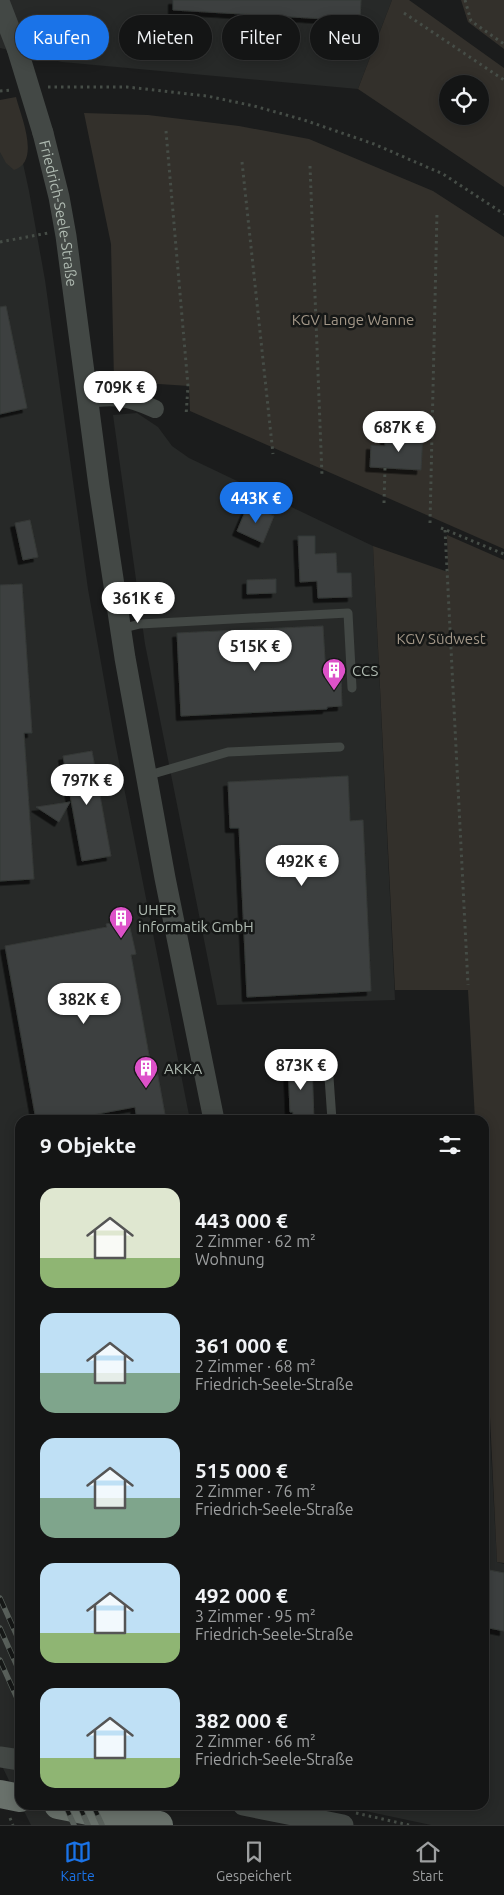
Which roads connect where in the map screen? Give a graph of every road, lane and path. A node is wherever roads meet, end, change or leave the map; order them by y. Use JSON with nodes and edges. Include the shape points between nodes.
{"nodes":[{"id":1,"x":465,"y":0,"type":"edge"},
{"id":2,"x":0,"y":4,"type":"edge"},
{"id":3,"x":404,"y":13,"type":"dead end"},
{"id":4,"x":504,"y":44,"type":"edge"},
{"id":5,"x":504,"y":80,"type":"edge"},
{"id":6,"x":44,"y":88,"type":"dead end"},
{"id":7,"x":18,"y":90,"type":"dead end"},
{"id":8,"x":0,"y":91,"type":"edge"},
{"id":9,"x":166,"y":131,"type":"dead end"},
{"id":10,"x":242,"y":162,"type":"dead end"},
{"id":11,"x":310,"y":166,"type":"dead end"},
{"id":12,"x":437,"y":212,"type":"dead end"},
{"id":13,"x":504,"y":214,"type":"edge"},
{"id":14,"x":36,"y":235,"type":"dead end"},
{"id":15,"x":0,"y":242,"type":"edge"},
{"id":16,"x":87,"y":399,"type":"junction"},
{"id":17,"x":155,"y":409,"type":"dead end"},
{"id":18,"x":186,"y":416,"type":"dead end"},
{"id":19,"x":272,"y":454,"type":"dead end"},
{"id":20,"x":385,"y":468,"type":"dead end"},
{"id":21,"x":322,"y":476,"type":"dead end"},
{"id":22,"x":384,"y":503,"type":"dead end"},
{"id":23,"x":430,"y":523,"type":"dead end"},
{"id":24,"x":504,"y":554,"type":"edge"},
{"id":25,"x":120,"y":629,"type":"junction"},
{"id":26,"x":352,"y":688,"type":"dead end"},
{"id":27,"x":340,"y":747,"type":"dead end"},
{"id":28,"x":145,"y":776,"type":"junction"},
{"id":29,"x":468,"y":985,"type":"dead end"},
{"id":30,"x":328,"y":1063,"type":"dead end"},
{"id":31,"x":213,"y":1115,"type":"edge"},
{"id":32,"x":332,"y":1115,"type":"edge"},
{"id":33,"x":0,"y":1757,"type":"edge"},
{"id":34,"x":15,"y":1759,"type":"edge"},
{"id":35,"x":0,"y":1794,"type":"edge"},
{"id":36,"x":83,"y":1810,"type":"edge"},
{"id":37,"x":288,"y":1810,"type":"edge"},
{"id":38,"x":15,"y":1815,"type":"edge"},
{"id":39,"x":345,"y":1818,"type":"edge"},
{"id":40,"x":159,"y":1825,"type":"edge"},
{"id":41,"x":409,"y":1825,"type":"edge"}],
"edges":[{"from":1,"to":4,"type":"path","via":[[472,21]]},
{"from":2,"to":16,"type":"street","name":"Friedrich-Seele-Straße","bridge":true,"via":[[43,133],[65,229]]},
{"from":3,"to":5,"type":"path"},
{"from":6,"to":13,"type":"path","via":[[127,87],[207,96],[254,106],[391,151],[443,174]]},
{"from":7,"to":8,"type":"path"},
{"from":9,"to":18,"type":"path","via":[[188,386]]},
{"from":10,"to":19,"type":"path"},
{"from":11,"to":21,"type":"path"},
{"from":12,"to":23,"type":"path"},
{"from":14,"to":15,"type":"path"},
{"from":16,"to":17,"type":"street","via":[[118,396]]},
{"from":16,"to":25,"type":"street","name":"Friedrich-Seele-Straße"},
{"from":20,"to":22,"type":"path"},
{"from":24,"to":29,"type":"path","via":[[443,529]]},
{"from":25,"to":26,"type":"lane","via":[[140,624],[348,613]]},
{"from":25,"to":28,"type":"street","name":"Friedrich-Seele-Straße"},
{"from":27,"to":28,"type":"lane","via":[[228,752]]},
{"from":28,"to":31,"type":"street","name":"Friedrich-Seele-Straße"},
{"from":30,"to":32,"type":"lane"},
{"from":33,"to":34,"type":"street"},
{"from":35,"to":38,"type":"highway"},
{"from":36,"to":40,"type":"highway"},
{"from":37,"to":39,"type":"street"},
{"from":39,"to":41,"type":"path"}]}
